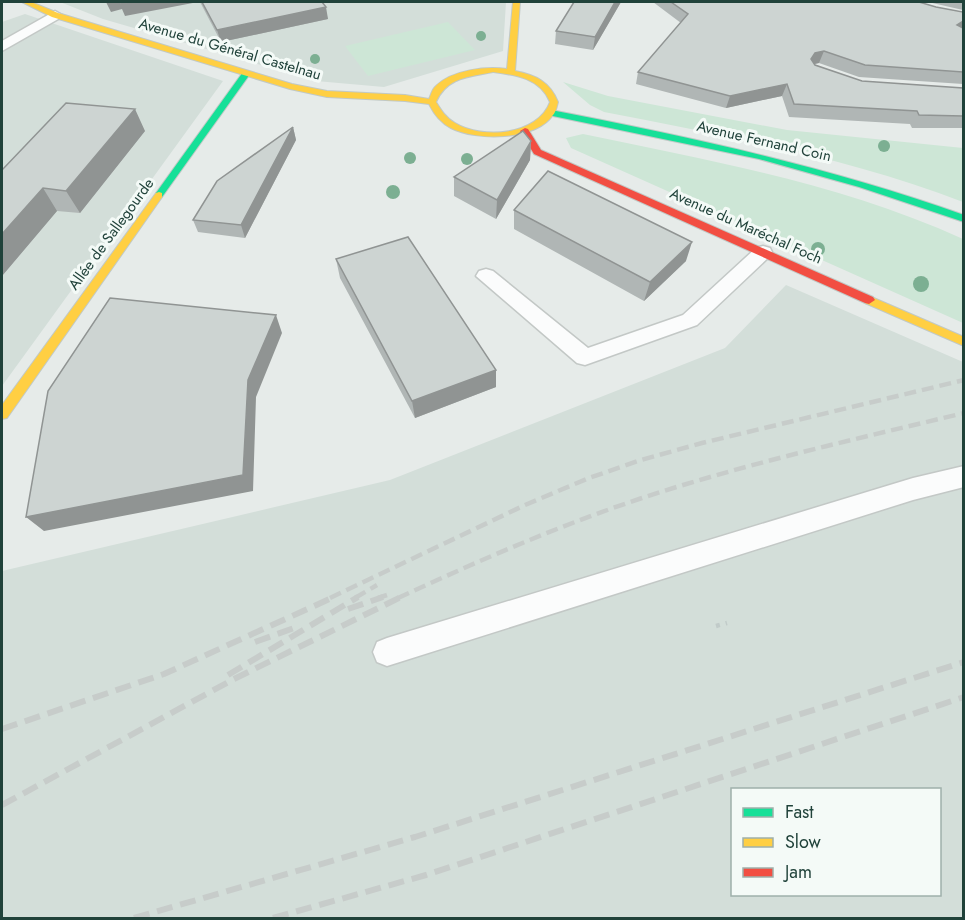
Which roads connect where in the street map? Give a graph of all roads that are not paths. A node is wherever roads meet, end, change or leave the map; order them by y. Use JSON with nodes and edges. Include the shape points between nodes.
{"nodes":[{"id":1,"x":26,"y":2,"type":"edge"},
{"id":2,"x":517,"y":2,"type":"edge"},
{"id":3,"x":55,"y":15,"type":"junction"},
{"id":4,"x":2,"y":47,"type":"edge"},
{"id":5,"x":512,"y":71,"type":"junction"},
{"id":6,"x":246,"y":74,"type":"junction"},
{"id":7,"x":432,"y":102,"type":"junction"},
{"id":8,"x":551,"y":113,"type":"junction"},
{"id":9,"x":525,"y":131,"type":"junction"},
{"id":10,"x":963,"y":219,"type":"edge"},
{"id":11,"x":763,"y":252,"type":"junction"},
{"id":12,"x":486,"y":276,"type":"dead end"},
{"id":13,"x":963,"y":342,"type":"edge"},
{"id":14,"x":2,"y":414,"type":"edge"},
{"id":15,"x":963,"y":476,"type":"edge"},
{"id":16,"x":387,"y":652,"type":"dead end"}],
"edges":[{"from":1,"to":3,"type":"main road","name":"Avenue du Général Castelnau"},
{"from":2,"to":5,"type":"main road"},
{"from":3,"to":4,"type":"lane"},
{"from":3,"to":6,"type":"main road","name":"Avenue du Général Castelnau"},
{"from":5,"to":7,"type":"main road","via":[[457,76],[439,87]]},
{"from":5,"to":8,"type":"main road","via":[[542,83],[551,92]]},
{"from":6,"to":7,"type":"main road","name":"Avenue du Général Castelnau","via":[[327,94]]},
{"from":6,"to":14,"type":"main road","name":"Allée de Sallegourde"},
{"from":7,"to":9,"type":"main road","via":[[435,113],[462,131],[483,135]]},
{"from":8,"to":9,"type":"main road"},
{"from":8,"to":10,"type":"main road","name":"Avenue Fernand Coin","via":[[827,172]]},
{"from":9,"to":11,"type":"main road","name":"Avenue du Maréchal Foch","via":[[537,152]]},
{"from":11,"to":12,"type":"lane","via":[[690,320],[585,357]]},
{"from":11,"to":13,"type":"main road","name":"Avenue du Maréchal Foch"},
{"from":15,"to":16,"type":"lane"}]}
